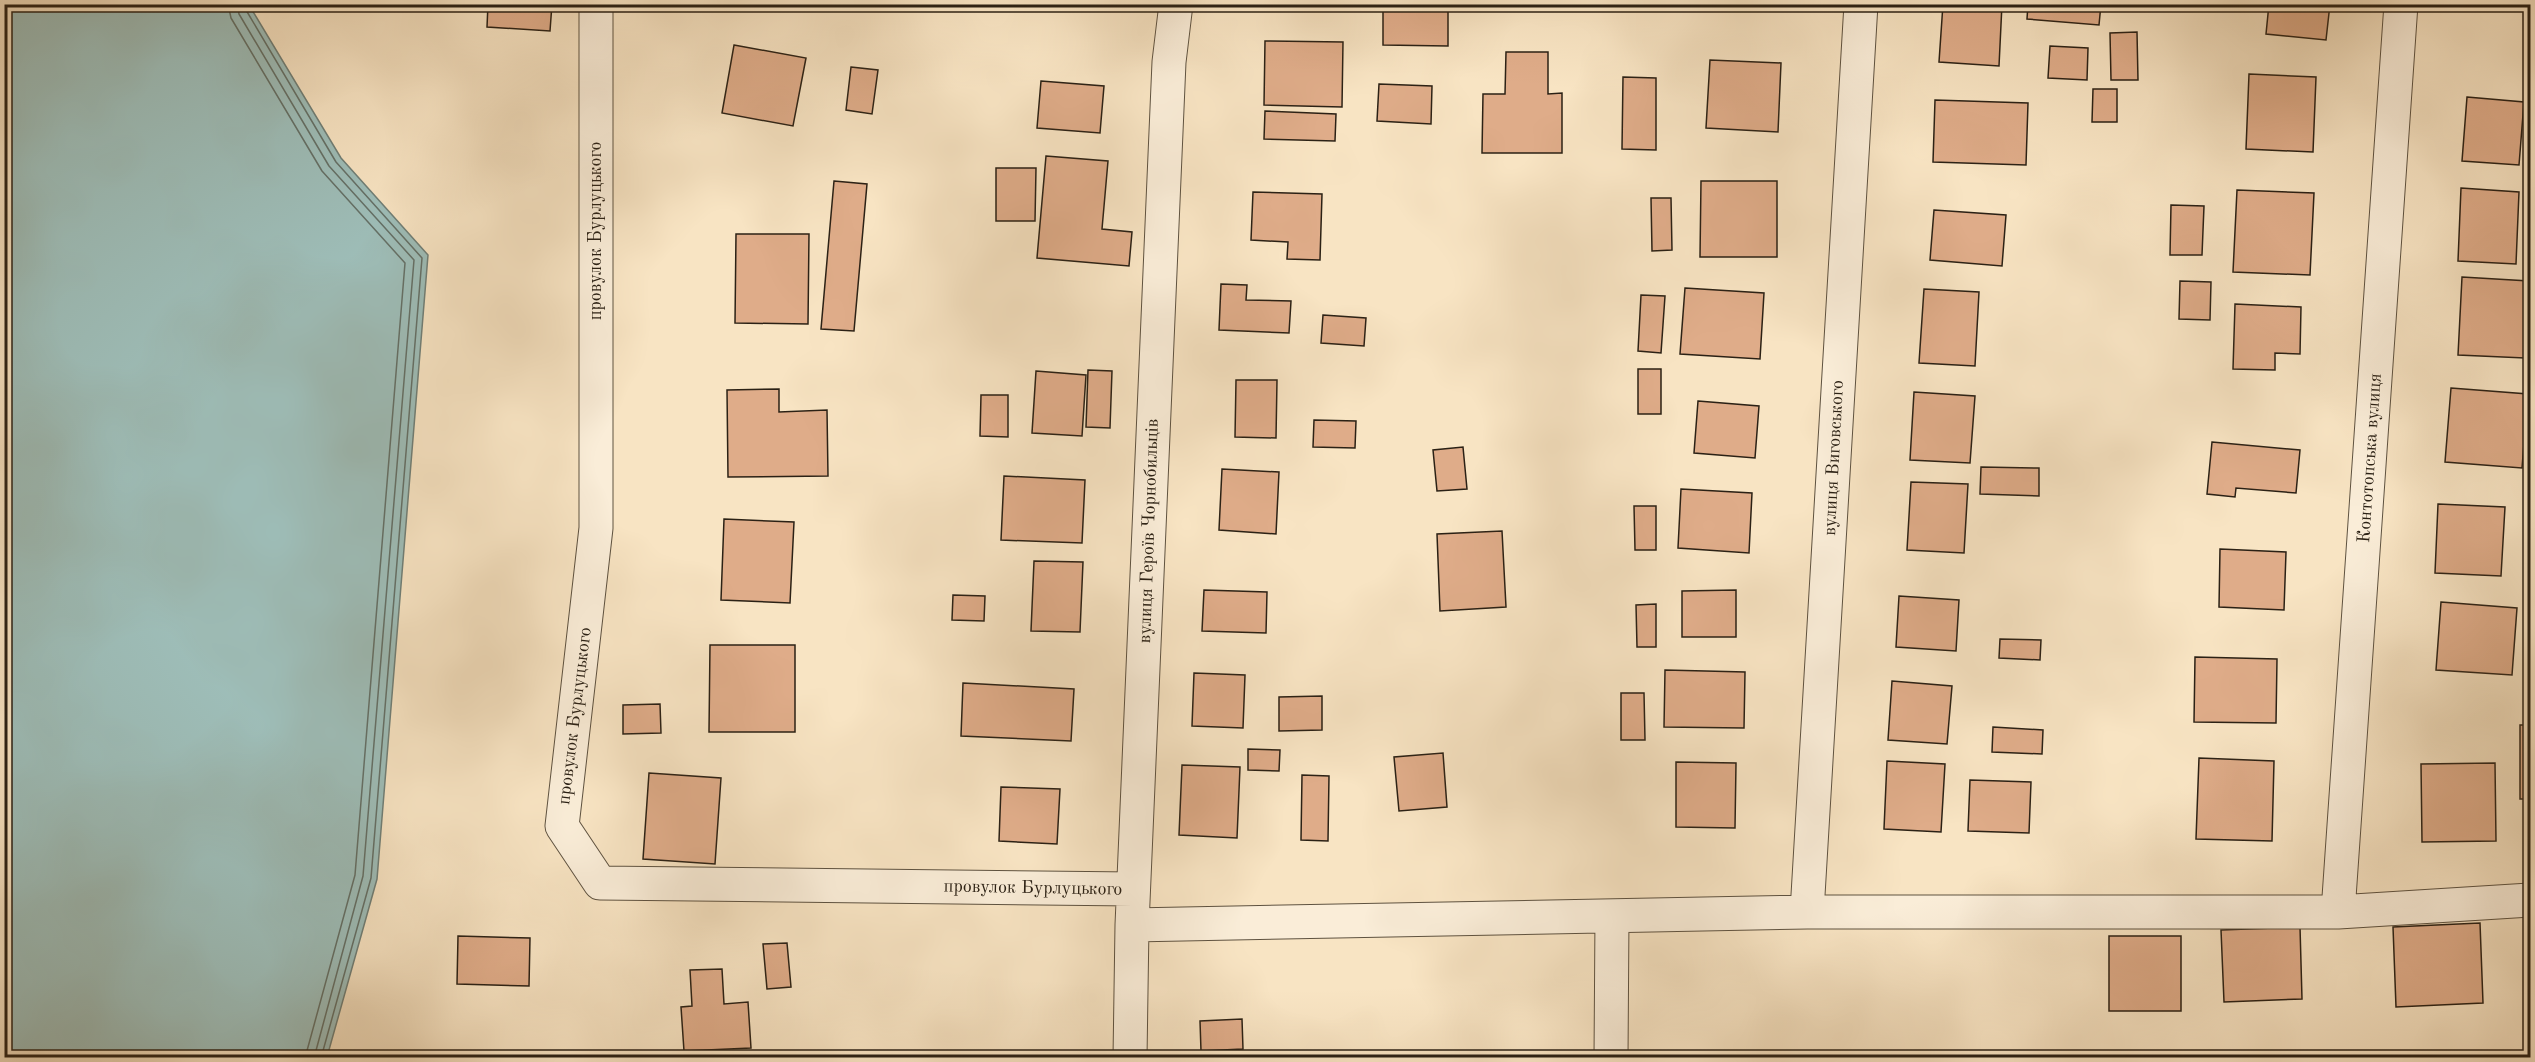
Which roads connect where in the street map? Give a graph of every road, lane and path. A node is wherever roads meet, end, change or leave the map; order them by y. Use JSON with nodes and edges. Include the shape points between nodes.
{"nodes":[{"id":1,"x":597,"y":4,"type":"edge"},
{"id":2,"x":1176,"y":4,"type":"edge"},
{"id":3,"x":1861,"y":4,"type":"edge"},
{"id":4,"x":2401,"y":4,"type":"edge"},
{"id":5,"x":1133,"y":889,"type":"junction"},
{"id":6,"x":2530,"y":900,"type":"edge"},
{"id":7,"x":1807,"y":912,"type":"junction"},
{"id":8,"x":2338,"y":912,"type":"junction"},
{"id":9,"x":1612,"y":916,"type":"junction"},
{"id":10,"x":1132,"y":925,"type":"junction"},
{"id":11,"x":1130,"y":1058,"type":"edge"},
{"id":12,"x":1611,"y":1058,"type":"edge"}],
"edges":[{"from":1,"to":5,"type":"street","name":"провулок Бурлуцького","via":[[596,528],[562,826],[600,883]]},
{"from":2,"to":5,"type":"street","name":"вулиця Героїв Чорнобильців","via":[[1168,74]]},
{"from":3,"to":7,"type":"street","name":"вулиця Виговського"},
{"from":4,"to":8,"type":"street","name":"Контотопська вулиця"},
{"from":5,"to":10,"type":"street","name":"вулиця Героїв Чорнобильців"},
{"from":6,"to":8,"type":"street"},
{"from":7,"to":8,"type":"street"},
{"from":7,"to":9,"type":"street"},
{"from":9,"to":10,"type":"street"},
{"from":9,"to":12,"type":"street"},
{"from":10,"to":11,"type":"street","name":"вулиця Героїв Чорнобильців"}]}
